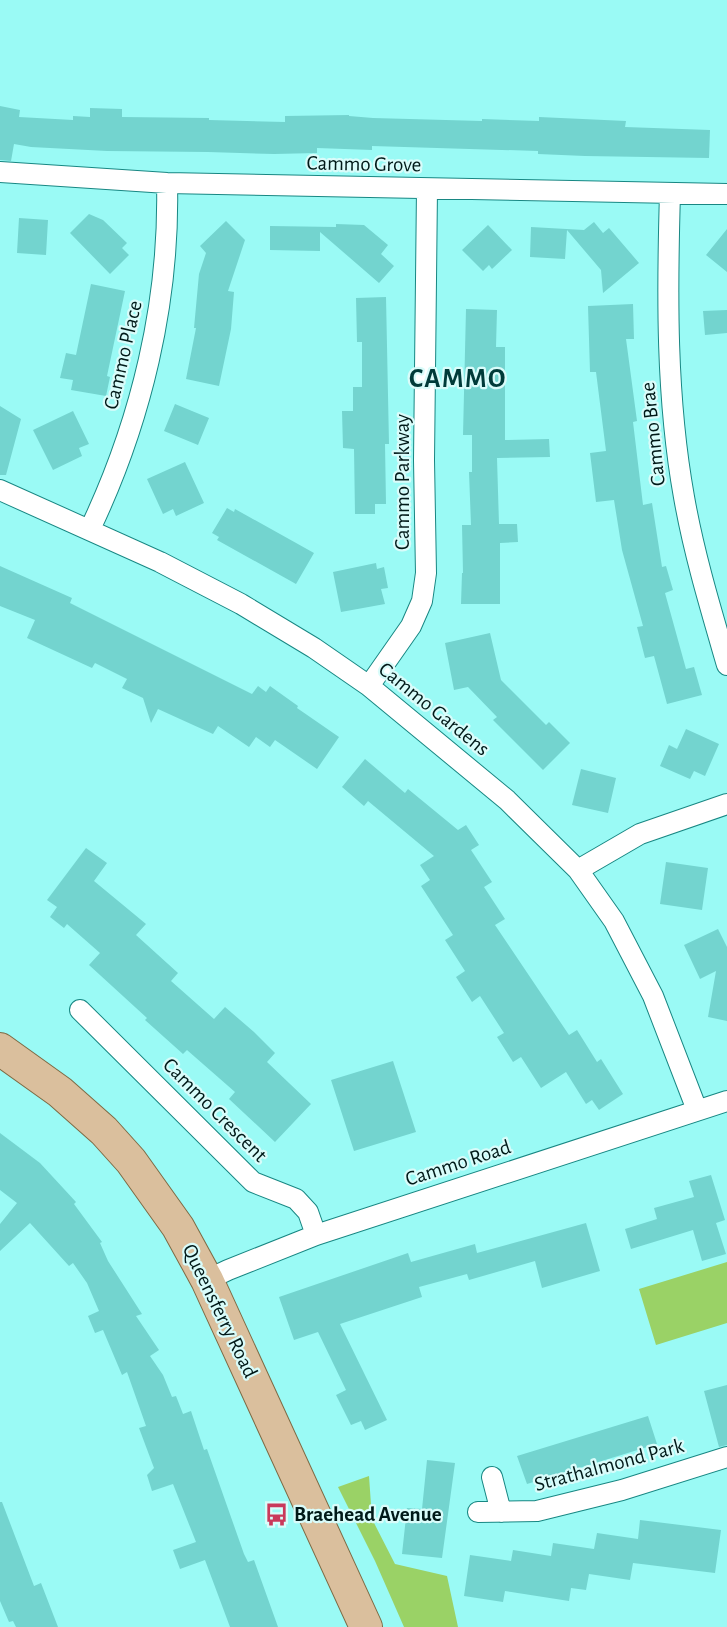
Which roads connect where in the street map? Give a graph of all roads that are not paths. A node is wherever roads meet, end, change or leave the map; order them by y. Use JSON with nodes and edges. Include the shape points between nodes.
{"nodes":[{"id":1,"x":0,"y":172,"type":"edge"},
{"id":2,"x":167,"y":183,"type":"junction"},
{"id":3,"x":427,"y":189,"type":"junction"},
{"id":4,"x":670,"y":193,"type":"junction"},
{"id":5,"x":727,"y":194,"type":"edge"},
{"id":6,"x":0,"y":490,"type":"edge"},
{"id":7,"x":90,"y":529,"type":"junction"},
{"id":8,"x":727,"y":665,"type":"edge"},
{"id":9,"x":369,"y":686,"type":"junction"},
{"id":10,"x":727,"y":804,"type":"edge"},
{"id":11,"x":578,"y":870,"type":"junction"},
{"id":12,"x":80,"y":1010,"type":"dead end"},
{"id":13,"x":0,"y":1049,"type":"edge"},
{"id":14,"x":727,"y":1101,"type":"edge"},
{"id":15,"x":697,"y":1110,"type":"junction"},
{"id":16,"x":316,"y":1235,"type":"junction"},
{"id":17,"x":207,"y":1280,"type":"junction"},
{"id":18,"x":727,"y":1457,"type":"edge"},
{"id":19,"x":492,"y":1476,"type":"dead end"},
{"id":20,"x":477,"y":1512,"type":"dead end"},
{"id":21,"x":501,"y":1512,"type":"junction"},
{"id":22,"x":366,"y":1627,"type":"edge"}],
"edges":[{"from":1,"to":2,"type":"street","name":"Cammo Grove"},
{"from":2,"to":3,"type":"street","name":"Cammo Grove"},
{"from":2,"to":7,"type":"street","name":"Cammo Place","via":[[161,298],[154,337],[134,417]]},
{"from":3,"to":4,"type":"street","name":"Cammo Grove"},
{"from":3,"to":9,"type":"street","name":"Cammo Parkway","via":[[426,573],[422,601],[411,626]]},
{"from":4,"to":5,"type":"street","name":"Cammo Grove"},
{"from":4,"to":8,"type":"street","name":"Cammo Brae","via":[[668,286],[674,426],[684,498]]},
{"from":6,"to":7,"type":"street","name":"Cammo Gardens"},
{"from":7,"to":9,"type":"street","name":"Cammo Gardens","via":[[241,604]]},
{"from":9,"to":11,"type":"street","name":"Cammo Gardens","via":[[507,800]]},
{"from":10,"to":11,"type":"street","via":[[640,834]]},
{"from":11,"to":15,"type":"street","name":"Cammo Gardens","via":[[614,921],[653,996]]},
{"from":12,"to":16,"type":"street","name":"Cammo Crescent","via":[[253,1182],[296,1199],[308,1212]]},
{"from":13,"to":17,"type":"main road","name":"Queensferry Road","via":[[60,1092],[104,1131],[178,1227]]},
{"from":14,"to":15,"type":"street","name":"Cammo Road"},
{"from":15,"to":16,"type":"street","name":"Cammo Road"},
{"from":16,"to":17,"type":"street","name":"Cammo Road"},
{"from":17,"to":22,"type":"main road","name":"Queensferry Road"},
{"from":18,"to":21,"type":"street","name":"Strathalmond Park","via":[[622,1490],[537,1511]]},
{"from":19,"to":21,"type":"street"},
{"from":20,"to":21,"type":"street","name":"Strathalmond Park"}]}
